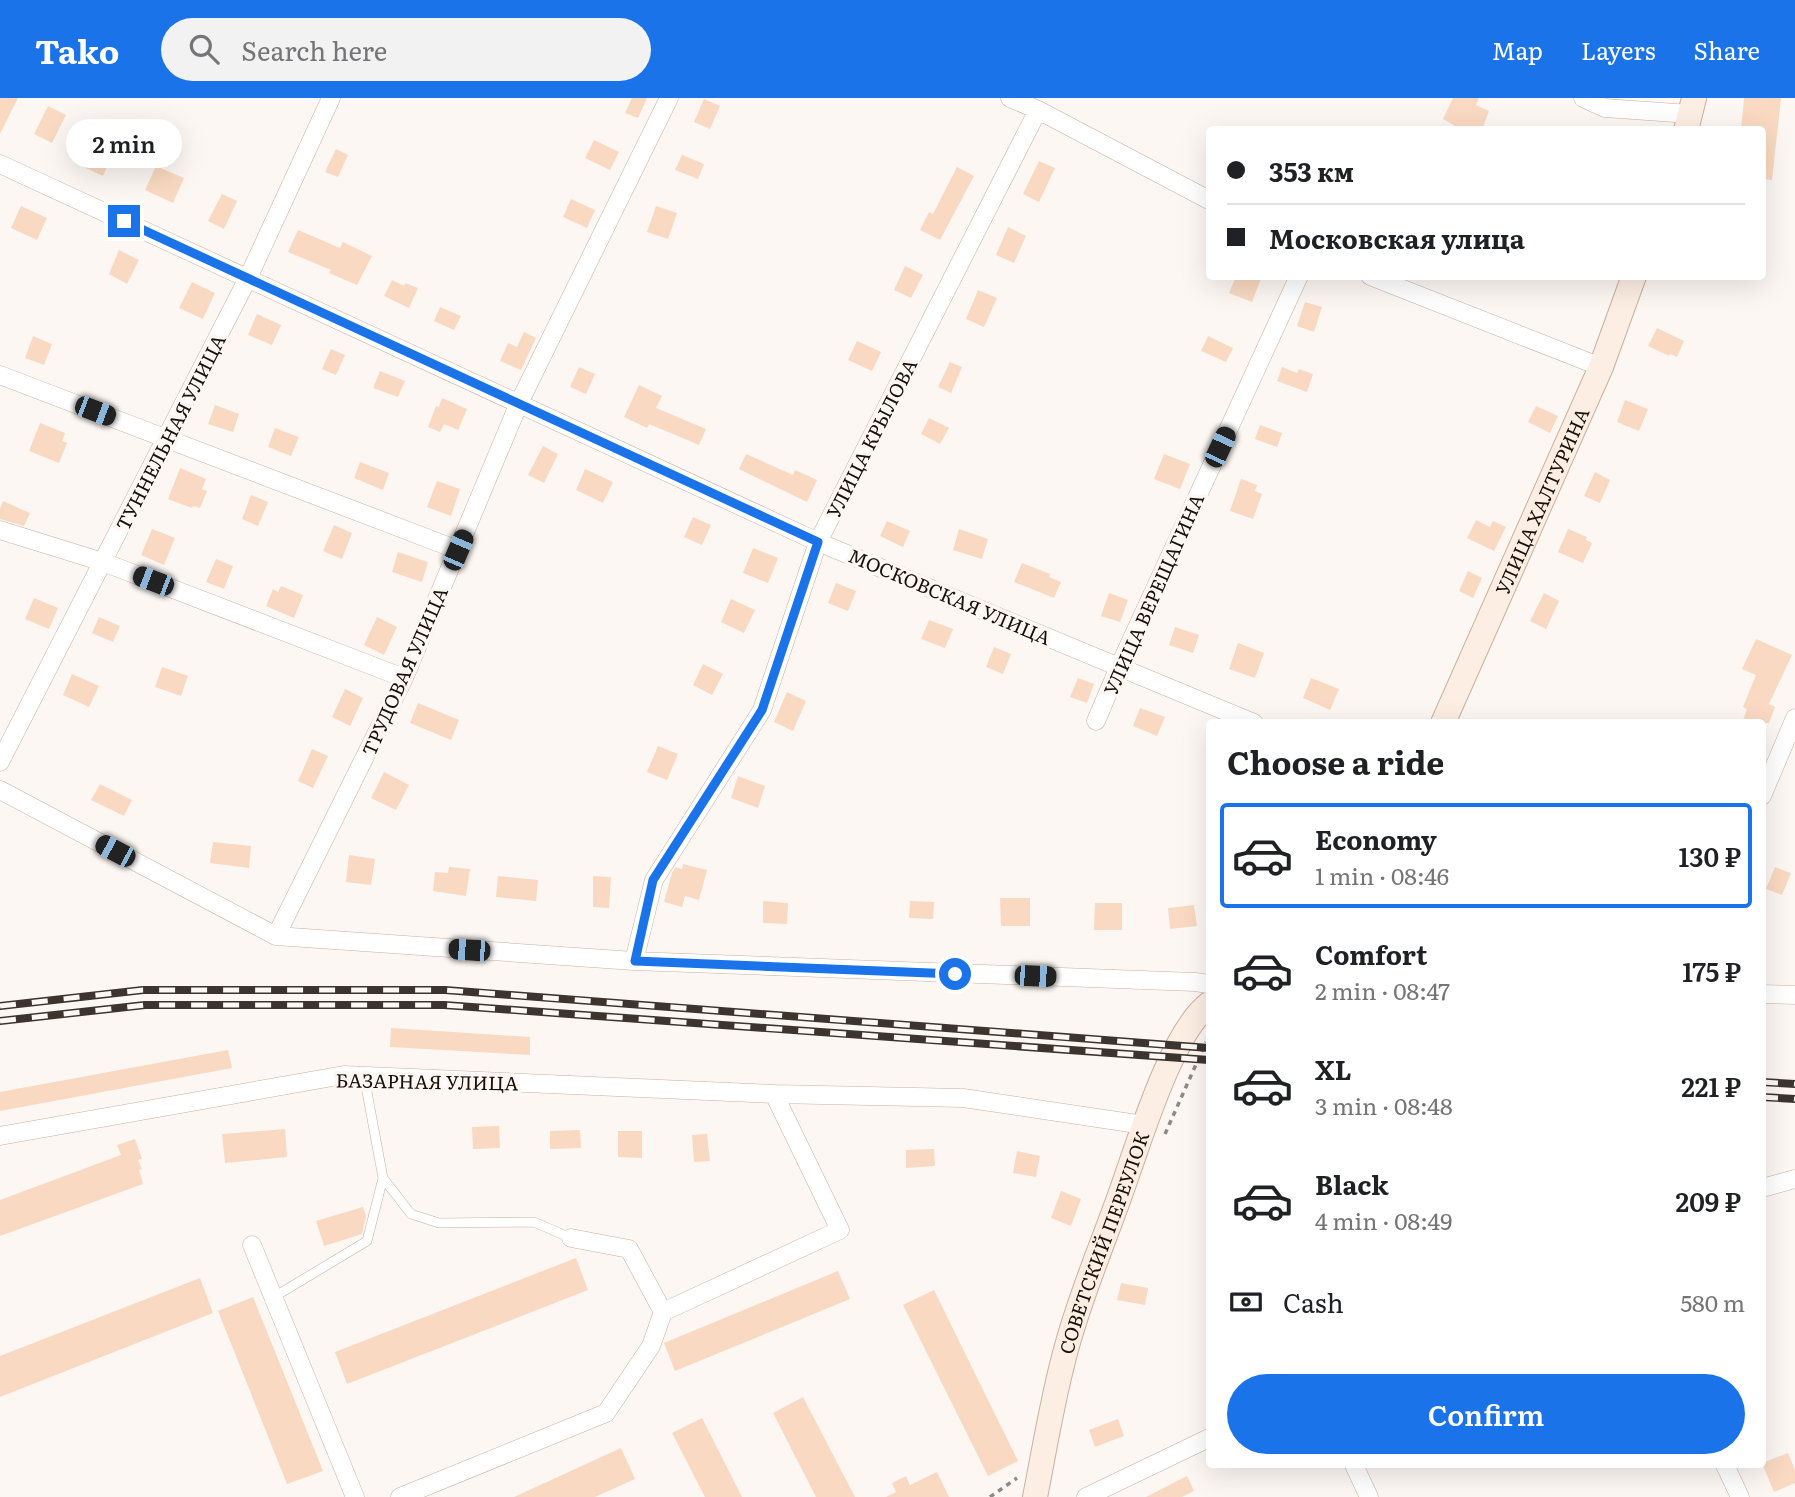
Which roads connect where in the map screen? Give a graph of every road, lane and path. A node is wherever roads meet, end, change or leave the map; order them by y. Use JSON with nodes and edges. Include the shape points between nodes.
{"nodes":[{"id":1,"x":331,"y":98,"type":"edge"},
{"id":2,"x":669,"y":98,"type":"edge"},
{"id":3,"x":1010,"y":98,"type":"edge"},
{"id":4,"x":1583,"y":98,"type":"edge"},
{"id":5,"x":1038,"y":110,"type":"junction"},
{"id":6,"x":1690,"y":114,"type":"edge"},
{"id":7,"x":0,"y":163,"type":"edge"},
{"id":8,"x":1206,"y":198,"type":"edge"},
{"id":9,"x":248,"y":278,"type":"junction"},
{"id":10,"x":1297,"y":280,"type":"edge"},
{"id":11,"x":1380,"y":280,"type":"edge"},
{"id":12,"x":1633,"y":280,"type":"edge"},
{"id":13,"x":1601,"y":367,"type":"junction"},
{"id":14,"x":0,"y":375,"type":"edge"},
{"id":15,"x":519,"y":403,"type":"junction"},
{"id":16,"x":167,"y":438,"type":"junction"},
{"id":17,"x":0,"y":530,"type":"edge"},
{"id":18,"x":818,"y":542,"type":"junction"},
{"id":19,"x":458,"y":550,"type":"junction"},
{"id":20,"x":103,"y":562,"type":"junction"},
{"id":21,"x":1119,"y":667,"type":"junction"},
{"id":22,"x":404,"y":678,"type":"junction"},
{"id":23,"x":1244,"y":719,"type":"edge"},
{"id":24,"x":1445,"y":719,"type":"edge"},
{"id":25,"x":1795,"y":719,"type":"edge"},
{"id":26,"x":1096,"y":721,"type":"dead end"},
{"id":27,"x":0,"y":762,"type":"edge"},
{"id":28,"x":1766,"y":787,"type":"edge"},
{"id":29,"x":0,"y":790,"type":"edge"},
{"id":30,"x":276,"y":936,"type":"junction"},
{"id":31,"x":635,"y":961,"type":"junction"},
{"id":32,"x":1206,"y":984,"type":"edge"},
{"id":33,"x":1766,"y":994,"type":"edge"},
{"id":34,"x":1795,"y":995,"type":"edge"},
{"id":35,"x":1206,"y":1006,"type":"edge"},
{"id":36,"x":364,"y":1076,"type":"junction"},
{"id":37,"x":775,"y":1094,"type":"junction"},
{"id":38,"x":1144,"y":1125,"type":"junction"},
{"id":39,"x":0,"y":1136,"type":"edge"},
{"id":40,"x":383,"y":1178,"type":"junction"},
{"id":41,"x":1795,"y":1180,"type":"edge"},
{"id":42,"x":1766,"y":1187,"type":"edge"},
{"id":43,"x":570,"y":1238,"type":"joint"},
{"id":44,"x":252,"y":1245,"type":"dead end"},
{"id":45,"x":274,"y":1297,"type":"junction"},
{"id":46,"x":663,"y":1312,"type":"junction"},
{"id":47,"x":1206,"y":1439,"type":"edge"},
{"id":48,"x":1355,"y":1468,"type":"edge"},
{"id":49,"x":1726,"y":1468,"type":"edge"},
{"id":50,"x":355,"y":1497,"type":"edge"},
{"id":51,"x":400,"y":1497,"type":"edge"},
{"id":52,"x":1035,"y":1497,"type":"edge"},
{"id":53,"x":1086,"y":1497,"type":"edge"},
{"id":54,"x":1369,"y":1497,"type":"edge"},
{"id":55,"x":1740,"y":1497,"type":"edge"}],
"edges":[{"from":1,"to":9,"type":"street","name":"ТУННЕЛЬНАЯ УЛИЦА"},
{"from":2,"to":15,"type":"street","name":"ТРУДОВАЯ УЛИЦА"},
{"from":3,"to":5,"type":"street"},
{"from":4,"to":6,"type":"street","via":[[1605,108]]},
{"from":5,"to":8,"type":"street"},
{"from":5,"to":18,"type":"street","name":"УЛИЦА КРЫЛОВА"},
{"from":7,"to":9,"type":"street","name":"МОСКОВСКАЯ УЛИЦА"},
{"from":9,"to":15,"type":"street","name":"МОСКОВСКАЯ УЛИЦА"},
{"from":9,"to":16,"type":"street","name":"ТУННЕЛЬНАЯ УЛИЦА"},
{"from":10,"to":21,"type":"street","name":"УЛИЦА ВЕРЕЩАГИНА"},
{"from":11,"to":13,"type":"street"},
{"from":12,"to":13,"type":"main road","name":"УЛИЦА ХАЛТУРИНА"},
{"from":13,"to":24,"type":"main road","name":"УЛИЦА ХАЛТУРИНА"},
{"from":14,"to":16,"type":"street"},
{"from":15,"to":18,"type":"street","name":"МОСКОВСКАЯ УЛИЦА"},
{"from":15,"to":19,"type":"street","name":"ТРУДОВАЯ УЛИЦА"},
{"from":16,"to":19,"type":"street"},
{"from":16,"to":20,"type":"street","name":"ТУННЕЛЬНАЯ УЛИЦА"},
{"from":17,"to":20,"type":"street"},
{"from":18,"to":21,"type":"street","name":"МОСКОВСКАЯ УЛИЦА"},
{"from":18,"to":31,"type":"street","name":"УЛИЦА КРЫЛОВА","via":[[762,710],[653,880]]},
{"from":19,"to":22,"type":"street","name":"ТРУДОВАЯ УЛИЦА"},
{"from":20,"to":22,"type":"street"},
{"from":20,"to":27,"type":"street","name":"ТУННЕЛЬНАЯ УЛИЦА"},
{"from":21,"to":23,"type":"street","name":"МОСКОВСКАЯ УЛИЦА"},
{"from":21,"to":26,"type":"street","name":"УЛИЦА ВЕРЕЩАГИНА"},
{"from":22,"to":30,"type":"street","name":"ТРУДОВАЯ УЛИЦА"},
{"from":25,"to":28,"type":"street"},
{"from":29,"to":30,"type":"street"},
{"from":30,"to":31,"type":"street"},
{"from":31,"to":32,"type":"street"},
{"from":33,"to":34,"type":"street"},
{"from":35,"to":38,"type":"main road","name":"СОВЕТСКИЙ ПЕРЕУЛОК","via":[[1177,1046]]},
{"from":36,"to":37,"type":"street","name":"БАЗАРНАЯ УЛИЦА"},
{"from":36,"to":39,"type":"street","name":"БАЗАРНАЯ УЛИЦА","via":[[344,1075]]},
{"from":36,"to":40,"type":"lane"},
{"from":37,"to":38,"type":"street","name":"БАЗАРНАЯ УЛИЦА","via":[[964,1098]]},
{"from":37,"to":46,"type":"street","via":[[840,1230]]},
{"from":38,"to":52,"type":"main road","name":"СОВЕТСКИЙ ПЕРЕУЛОК","via":[[1066,1348]]},
{"from":40,"to":43,"type":"lane","via":[[411,1214],[439,1223],[534,1222]]},
{"from":40,"to":45,"type":"lane","via":[[367,1241]]},
{"from":41,"to":42,"type":"street"},
{"from":43,"to":46,"type":"street","via":[[629,1249]]},
{"from":44,"to":45,"type":"street"},
{"from":45,"to":50,"type":"street"},
{"from":46,"to":51,"type":"street","via":[[651,1346],[606,1413]]},
{"from":47,"to":53,"type":"street"},
{"from":48,"to":54,"type":"street"},
{"from":49,"to":55,"type":"street"}]}
